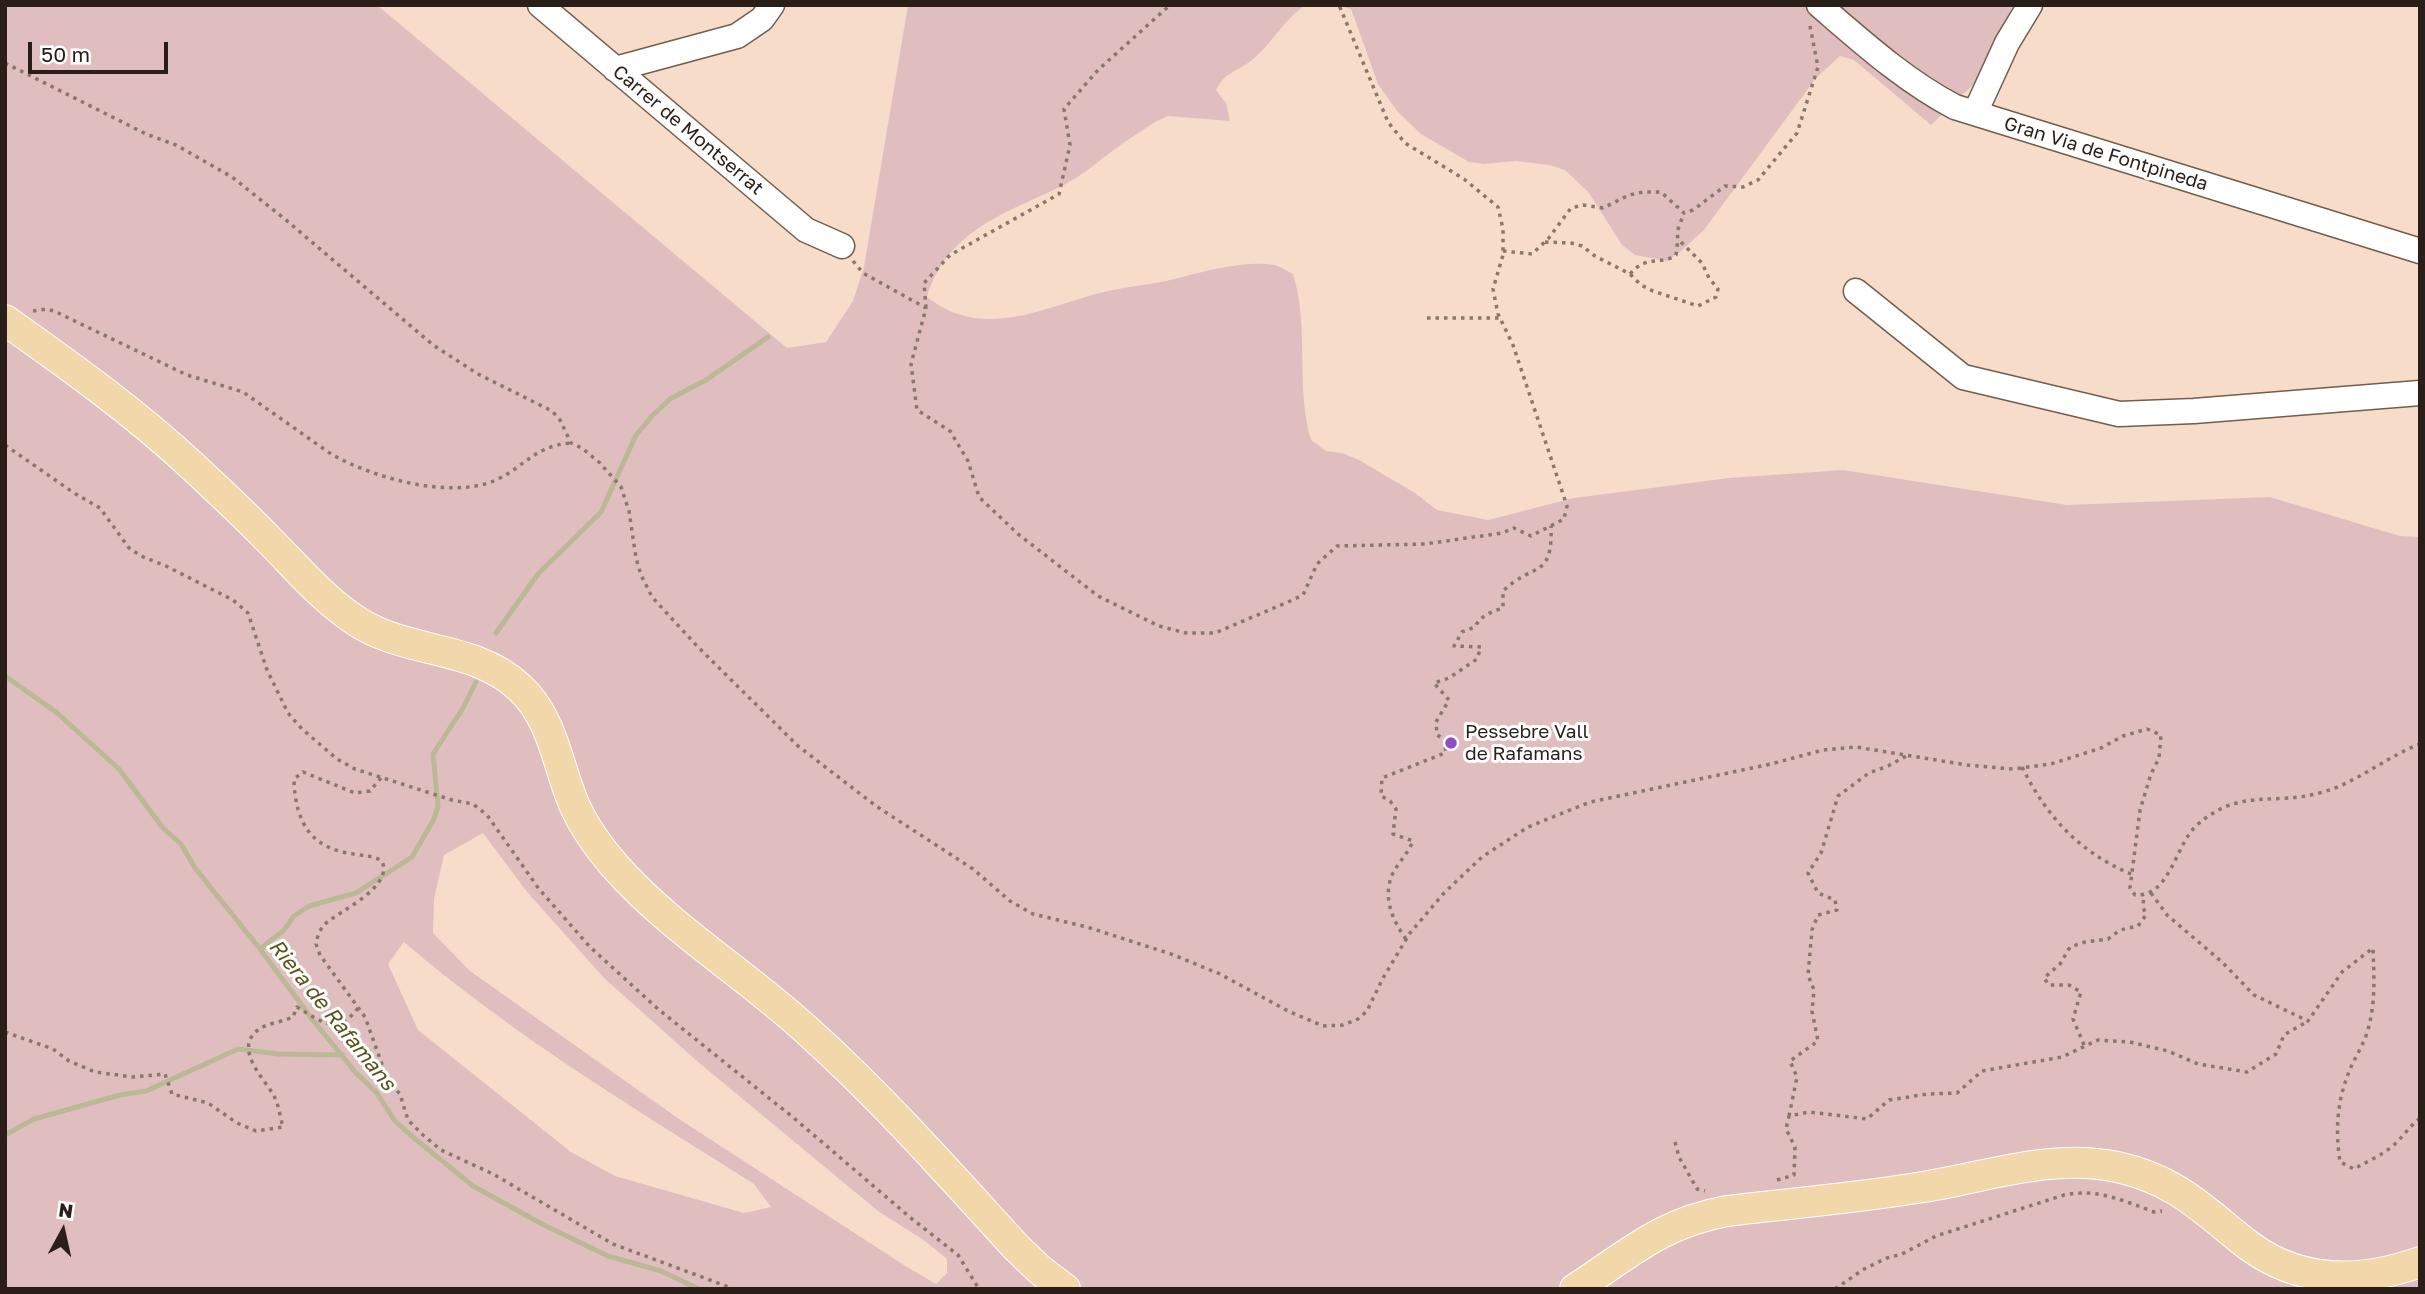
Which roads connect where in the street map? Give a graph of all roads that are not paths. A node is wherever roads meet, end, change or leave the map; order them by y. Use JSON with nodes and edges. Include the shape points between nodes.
{"nodes":[{"id":1,"x":540,"y":5,"type":"edge"},
{"id":2,"x":772,"y":5,"type":"edge"},
{"id":3,"x":1819,"y":5,"type":"edge"},
{"id":4,"x":2030,"y":5,"type":"edge"},
{"id":5,"x":615,"y":69,"type":"junction"},
{"id":6,"x":1975,"y":113,"type":"junction"},
{"id":7,"x":842,"y":246,"type":"road end"},
{"id":8,"x":2420,"y":251,"type":"edge"},
{"id":9,"x":1856,"y":291,"type":"dead end"},
{"id":10,"x":13,"y":318,"type":"edge"},
{"id":11,"x":2420,"y":393,"type":"edge"},
{"id":12,"x":2420,"y":1262,"type":"edge"},
{"id":13,"x":1065,"y":1289,"type":"edge"},
{"id":14,"x":1575,"y":1289,"type":"edge"}],
"edges":[{"from":1,"to":5,"type":"street","name":"Carrer de Montserrat"},
{"from":2,"to":5,"type":"street","via":[[762,19],[737,36]]},
{"from":3,"to":6,"type":"street","name":"Gran Via de Fontpineda","via":[[1935,97]]},
{"from":4,"to":6,"type":"street"},
{"from":5,"to":7,"type":"street","name":"Carrer de Montserrat","via":[[806,230]]},
{"from":6,"to":8,"type":"street","name":"Gran Via de Fontpineda"},
{"from":9,"to":11,"type":"street","via":[[1963,377],[2119,414]]},
{"from":10,"to":13,"type":"main road","via":[[185,459],[359,624],[406,643],[482,662],[522,689],[547,725],[580,815],[625,878],[676,926],[811,1034],[1017,1248]]},
{"from":12,"to":14,"type":"main road","via":[[2347,1278],[2294,1270],[2269,1259],[2163,1182],[2098,1164],[2047,1164],[1923,1187],[1699,1216],[1651,1237]]}]}
